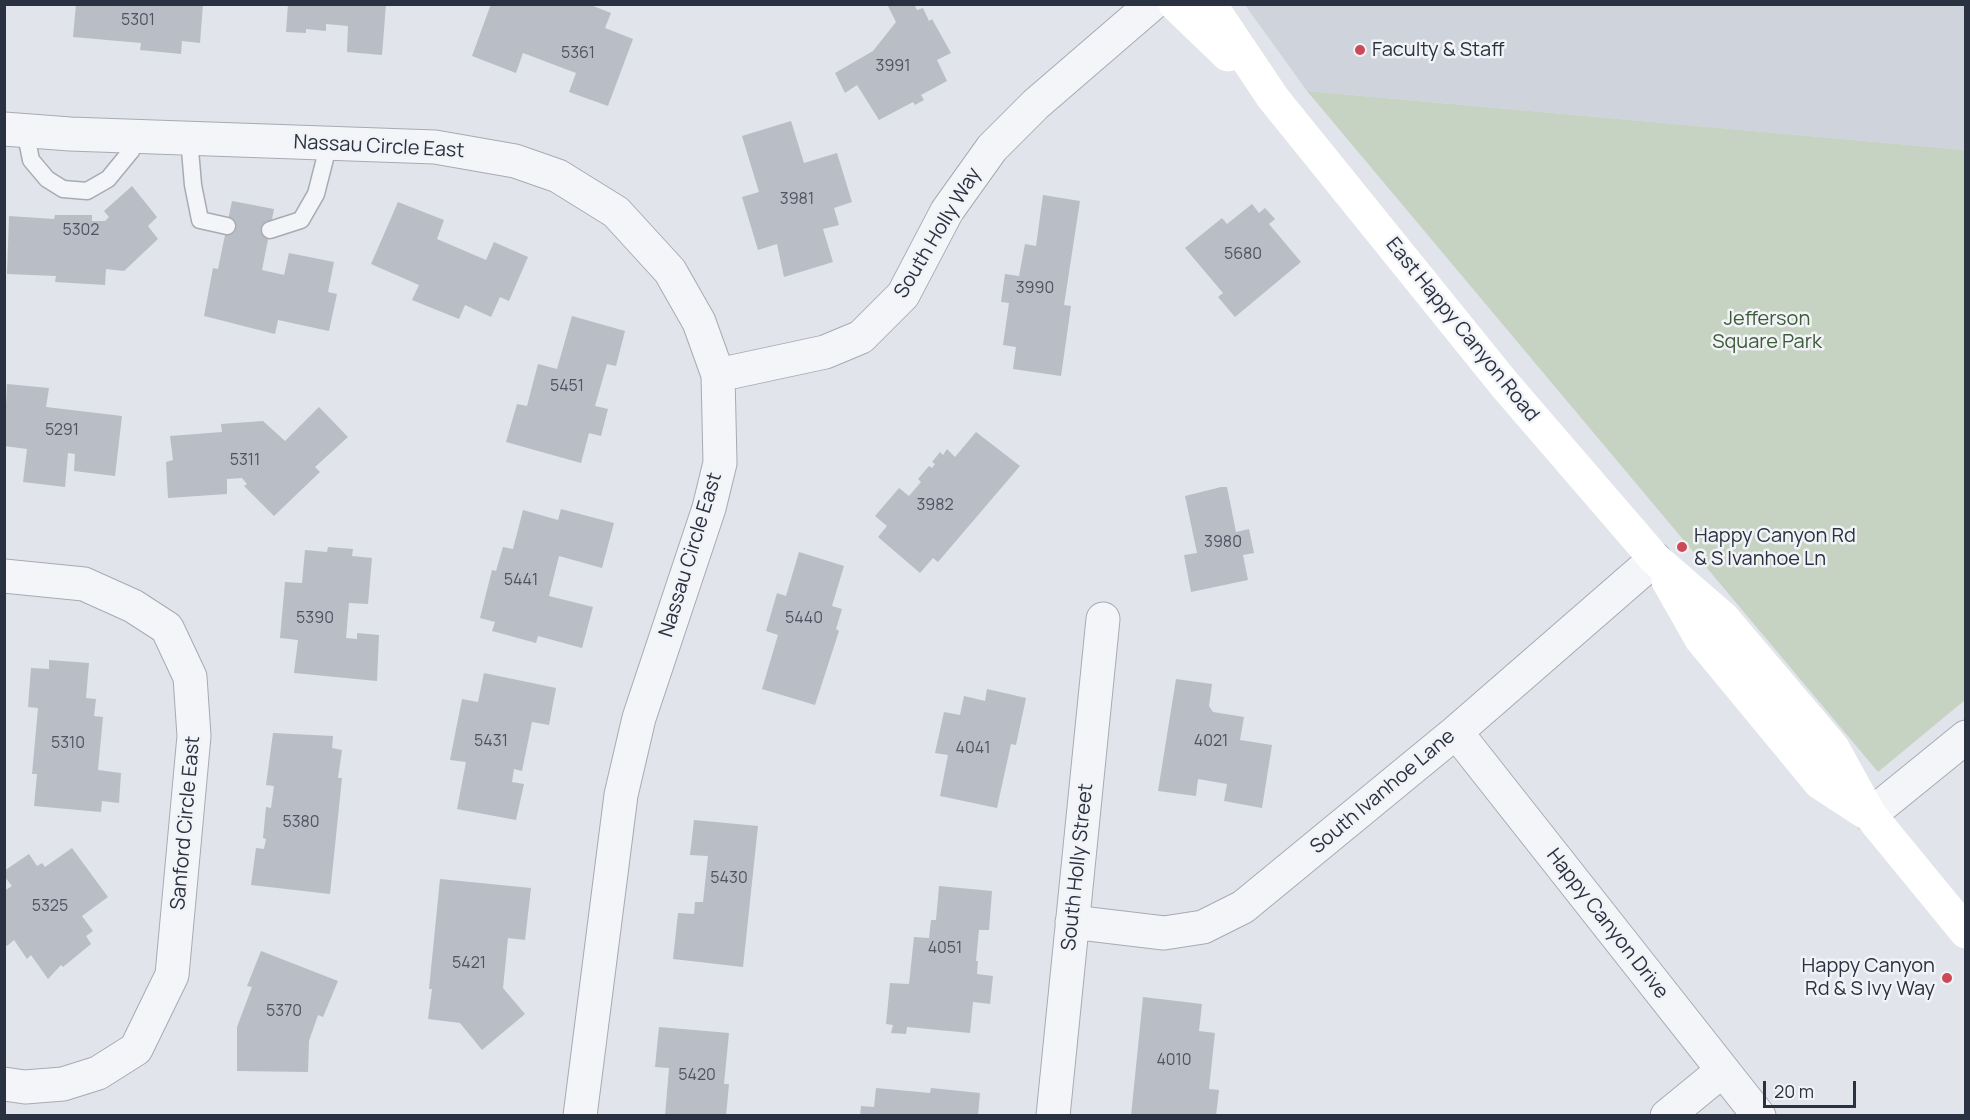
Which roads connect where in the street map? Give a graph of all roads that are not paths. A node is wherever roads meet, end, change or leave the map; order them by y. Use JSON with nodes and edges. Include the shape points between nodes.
{"nodes":[{"id":1,"x":1152,"y":4,"type":"edge"},
{"id":2,"x":1175,"y":4,"type":"edge"},
{"id":3,"x":1210,"y":4,"type":"edge"},
{"id":4,"x":1273,"y":98,"type":"junction"},
{"id":5,"x":15,"y":129,"type":"edge"},
{"id":6,"x":138,"y":136,"type":"junction"},
{"id":7,"x":189,"y":138,"type":"junction"},
{"id":8,"x":329,"y":143,"type":"junction"},
{"id":9,"x":226,"y":226,"type":"dead end"},
{"id":10,"x":270,"y":230,"type":"dead end"},
{"id":11,"x":718,"y":375,"type":"junction"},
{"id":12,"x":1655,"y":559,"type":"junction"},
{"id":13,"x":4,"y":576,"type":"edge"},
{"id":14,"x":1103,"y":619,"type":"dead end"},
{"id":15,"x":1456,"y":732,"type":"junction"},
{"id":16,"x":1965,"y":737,"type":"edge"},
{"id":17,"x":1870,"y":815,"type":"junction"},
{"id":18,"x":1072,"y":922,"type":"junction"},
{"id":19,"x":1965,"y":932,"type":"edge"},
{"id":20,"x":1722,"y":1071,"type":"junction"},
{"id":21,"x":4,"y":1084,"type":"edge"},
{"id":22,"x":580,"y":1116,"type":"edge"},
{"id":23,"x":1053,"y":1116,"type":"edge"},
{"id":24,"x":1667,"y":1116,"type":"edge"},
{"id":25,"x":1759,"y":1116,"type":"edge"}],
"edges":[{"from":1,"to":11,"type":"street","name":"South Holly Way","via":[[1036,104],[992,148],[947,211],[903,295],[861,337],[825,352]]},
{"from":2,"to":4,"type":"street","name":"East Happy Canyon Road"},
{"from":3,"to":4,"type":"street","name":"East Happy Canyon Road"},
{"from":4,"to":12,"type":"street","name":"East Happy Canyon Road","via":[[1505,385]]},
{"from":5,"to":6,"type":"street","name":"Nassau Circle East"},
{"from":5,"to":6,"type":"lane","via":[[47,179],[63,189],[87,191],[108,179]]},
{"from":6,"to":7,"type":"street","name":"Nassau Circle East"},
{"from":7,"to":8,"type":"street","name":"Nassau Circle East"},
{"from":7,"to":9,"type":"lane","via":[[200,220]]},
{"from":8,"to":10,"type":"lane","via":[[316,194],[301,220]]},
{"from":8,"to":11,"type":"street","name":"Nassau Circle East","via":[[435,147],[477,153],[515,161],[580,188],[616,212],[670,271],[699,322]]},
{"from":11,"to":22,"type":"street","name":"Nassau Circle East","via":[[720,463],[709,508],[639,718],[621,795]]},
{"from":12,"to":15,"type":"street","name":"South Ivanhoe Lane"},
{"from":12,"to":17,"type":"street","name":"East Happy Canyon Road","via":[[1701,639],[1820,783]]},
{"from":13,"to":21,"type":"street","name":"Sanford Circle East","via":[[84,584],[133,606],[167,628],[190,678],[194,736],[172,975],[136,1048],[98,1073],[63,1084]]},
{"from":14,"to":18,"type":"street","name":"South Holly Street"},
{"from":15,"to":18,"type":"street","name":"South Ivanhoe Lane","via":[[1243,907],[1203,927],[1164,933]]},
{"from":15,"to":20,"type":"street","name":"Happy Canyon Drive"},
{"from":16,"to":17,"type":"street"},
{"from":17,"to":19,"type":"street","name":"East Happy Canyon Road"},
{"from":18,"to":23,"type":"street","name":"South Holly Street"},
{"from":20,"to":24,"type":"street"},
{"from":20,"to":25,"type":"street","name":"Happy Canyon Drive"}]}
